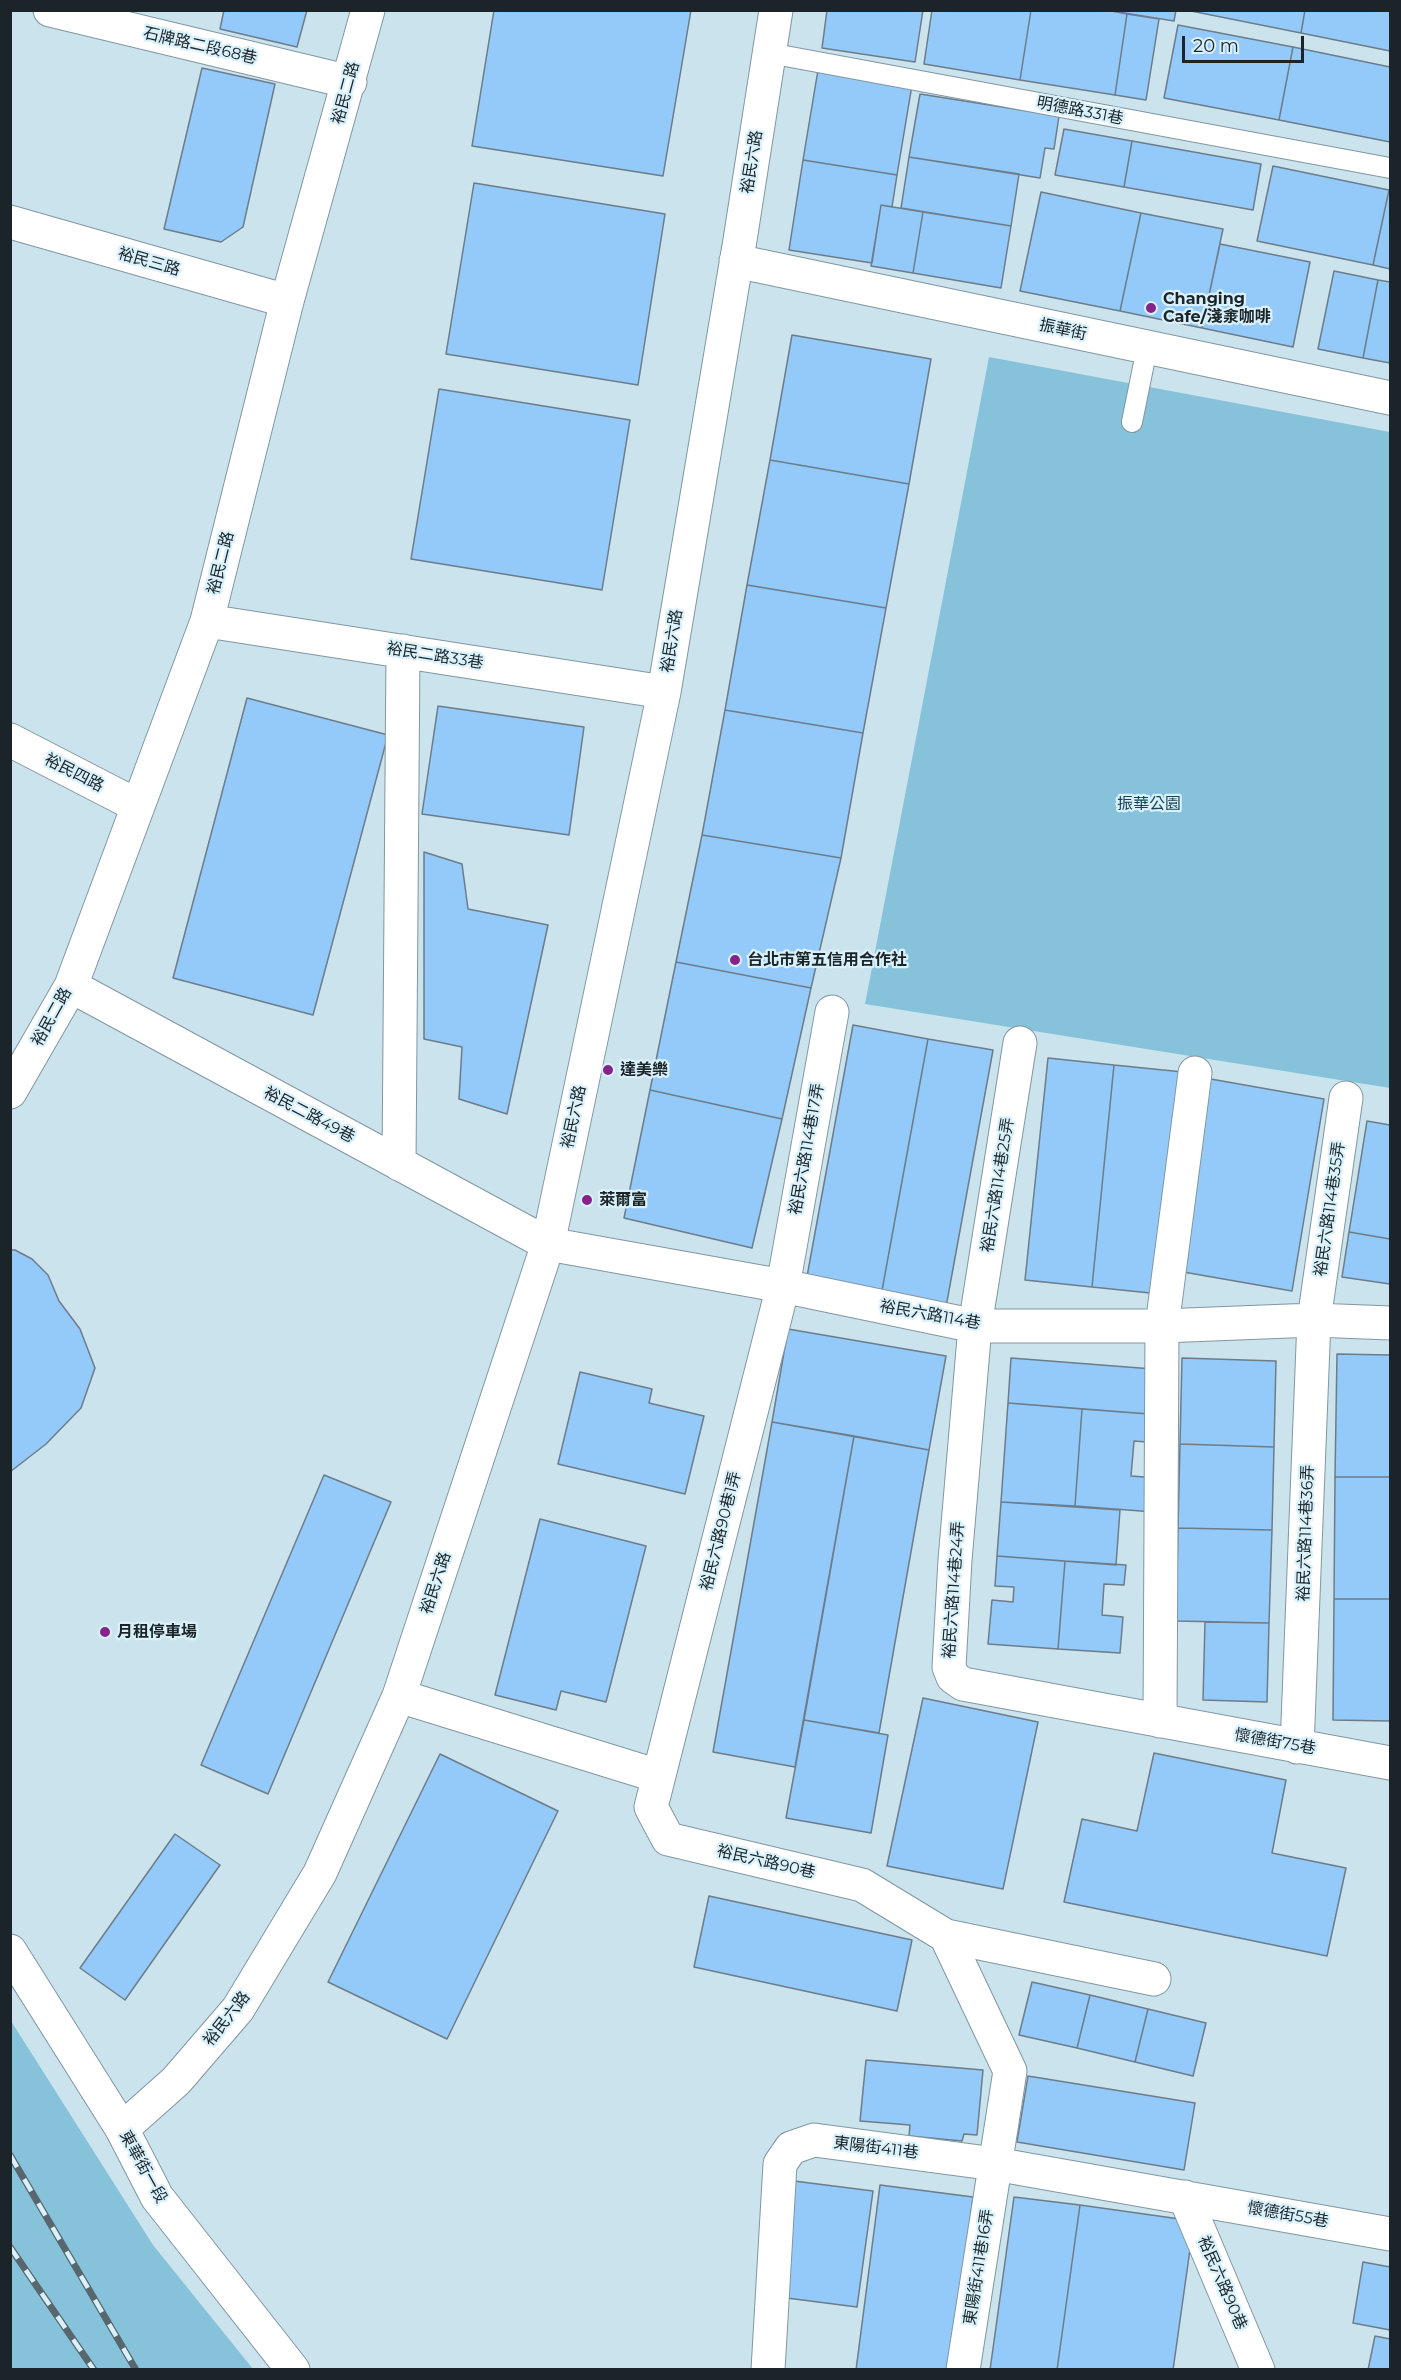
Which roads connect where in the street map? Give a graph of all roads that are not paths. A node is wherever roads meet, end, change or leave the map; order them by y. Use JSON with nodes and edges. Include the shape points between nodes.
{"nodes":[{"id":1,"x":50,"y":10,"type":"edge"},
{"id":2,"x":368,"y":10,"type":"edge"},
{"id":3,"x":776,"y":10,"type":"edge"},
{"id":4,"x":769,"y":53,"type":"junction"},
{"id":5,"x":350,"y":82,"type":"junction"},
{"id":6,"x":1390,"y":168,"type":"edge"},
{"id":7,"x":10,"y":222,"type":"edge"},
{"id":8,"x":736,"y":261,"type":"junction"},
{"id":9,"x":287,"y":301,"type":"junction"},
{"id":10,"x":1147,"y":348,"type":"junction"},
{"id":11,"x":1390,"y":398,"type":"edge"},
{"id":12,"x":1132,"y":422,"type":"dead end"},
{"id":13,"x":207,"y":621,"type":"junction"},
{"id":14,"x":404,"y":651,"type":"junction"},
{"id":15,"x":664,"y":692,"type":"junction"},
{"id":16,"x":10,"y":741,"type":"edge"},
{"id":17,"x":138,"y":806,"type":"junction"},
{"id":18,"x":71,"y":986,"type":"junction"},
{"id":19,"x":832,"y":1012,"type":"dead end"},
{"id":20,"x":1020,"y":1043,"type":"dead end"},
{"id":21,"x":1195,"y":1073,"type":"dead end"},
{"id":22,"x":10,"y":1092,"type":"edge"},
{"id":23,"x":1346,"y":1098,"type":"dead end"},
{"id":24,"x":399,"y":1164,"type":"junction"},
{"id":25,"x":548,"y":1244,"type":"junction"},
{"id":26,"x":783,"y":1286,"type":"junction"},
{"id":27,"x":1314,"y":1320,"type":"junction"},
{"id":28,"x":1390,"y":1323,"type":"edge"},
{"id":29,"x":975,"y":1326,"type":"junction"},
{"id":30,"x":1162,"y":1326,"type":"junction"},
{"id":31,"x":399,"y":1696,"type":"junction"},
{"id":32,"x":1161,"y":1721,"type":"junction"},
{"id":33,"x":1298,"y":1747,"type":"junction"},
{"id":34,"x":1390,"y":1763,"type":"edge"},
{"id":35,"x":658,"y":1776,"type":"junction"},
{"id":36,"x":946,"y":1936,"type":"junction"},
{"id":37,"x":10,"y":1951,"type":"edge"},
{"id":38,"x":1154,"y":1979,"type":"dead end"},
{"id":39,"x":122,"y":2130,"type":"junction"},
{"id":40,"x":995,"y":2164,"type":"junction"},
{"id":41,"x":1185,"y":2197,"type":"junction"},
{"id":42,"x":1390,"y":2234,"type":"edge"},
{"id":43,"x":293,"y":2370,"type":"edge"},
{"id":44,"x":768,"y":2370,"type":"edge"},
{"id":45,"x":963,"y":2370,"type":"edge"},
{"id":46,"x":1258,"y":2370,"type":"edge"}],
"edges":[{"from":1,"to":5,"type":"street","name":"石牌路二段68巷"},
{"from":2,"to":5,"type":"street","name":"裕民二路"},
{"from":3,"to":4,"type":"street","name":"裕民六路"},
{"from":4,"to":6,"type":"lane","name":"明德路331巷"},
{"from":4,"to":8,"type":"street","name":"裕民六路"},
{"from":5,"to":9,"type":"street","name":"裕民二路"},
{"from":7,"to":9,"type":"street","name":"裕民三路"},
{"from":8,"to":10,"type":"street","name":"振華街"},
{"from":8,"to":15,"type":"street","name":"裕民六路"},
{"from":9,"to":13,"type":"street","name":"裕民二路"},
{"from":10,"to":11,"type":"street","name":"振華街"},
{"from":10,"to":12,"type":"lane"},
{"from":13,"to":14,"type":"street","name":"裕民二路33巷"},
{"from":13,"to":17,"type":"street","name":"裕民二路"},
{"from":14,"to":15,"type":"street","name":"裕民二路33巷"},
{"from":14,"to":24,"type":"street"},
{"from":15,"to":25,"type":"street","name":"裕民六路"},
{"from":16,"to":17,"type":"street","name":"裕民四路"},
{"from":17,"to":18,"type":"street","name":"裕民二路"},
{"from":18,"to":22,"type":"street","name":"裕民二路"},
{"from":18,"to":24,"type":"street","name":"裕民二路49巷"},
{"from":19,"to":26,"type":"street","name":"裕民六路114巷17弄"},
{"from":20,"to":29,"type":"street","name":"裕民六路114巷25弄"},
{"from":21,"to":30,"type":"street"},
{"from":23,"to":27,"type":"street","name":"裕民六路114巷35弄"},
{"from":24,"to":25,"type":"street","name":"裕民二路49巷"},
{"from":25,"to":26,"type":"street","name":"裕民六路114巷"},
{"from":25,"to":31,"type":"street","name":"裕民六路"},
{"from":26,"to":29,"type":"street","name":"裕民六路114巷"},
{"from":26,"to":35,"type":"street","name":"裕民六路90巷1弄"},
{"from":27,"to":28,"type":"street","name":"裕民六路114巷"},
{"from":27,"to":30,"type":"street","name":"裕民六路114巷"},
{"from":27,"to":33,"type":"street","name":"裕民六路114巷36弄"},
{"from":29,"to":30,"type":"street","name":"裕民六路114巷"},
{"from":29,"to":32,"type":"street","name":"裕民六路114巷24弄","via":[[954,1572],[949,1667],[953,1677],[963,1684]]},
{"from":30,"to":32,"type":"street"},
{"from":31,"to":35,"type":"street"},
{"from":31,"to":39,"type":"street","name":"裕民六路","via":[[320,1873],[238,2009],[176,2081]]},
{"from":32,"to":33,"type":"street","name":"懷德街75巷"},
{"from":33,"to":34,"type":"street","name":"懷德街75巷"},
{"from":35,"to":36,"type":"street","name":"裕民六路90巷","via":[[651,1807],[668,1839],[862,1885]]},
{"from":36,"to":38,"type":"street"},
{"from":36,"to":40,"type":"street","via":[[1010,2071]]},
{"from":37,"to":39,"type":"street","name":"東華街一段"},
{"from":39,"to":43,"type":"street","name":"東華街一段","via":[[157,2197]]},
{"from":40,"to":41,"type":"street","name":"東陽街411巷"},
{"from":40,"to":44,"type":"street","name":"東陽街411巷","via":[[814,2140],[791,2148],[780,2164]]},
{"from":40,"to":45,"type":"street","name":"東陽街411巷16弄"},
{"from":41,"to":42,"type":"street","name":"懷德街55巷"},
{"from":41,"to":46,"type":"street","name":"裕民六路90巷"}]}
